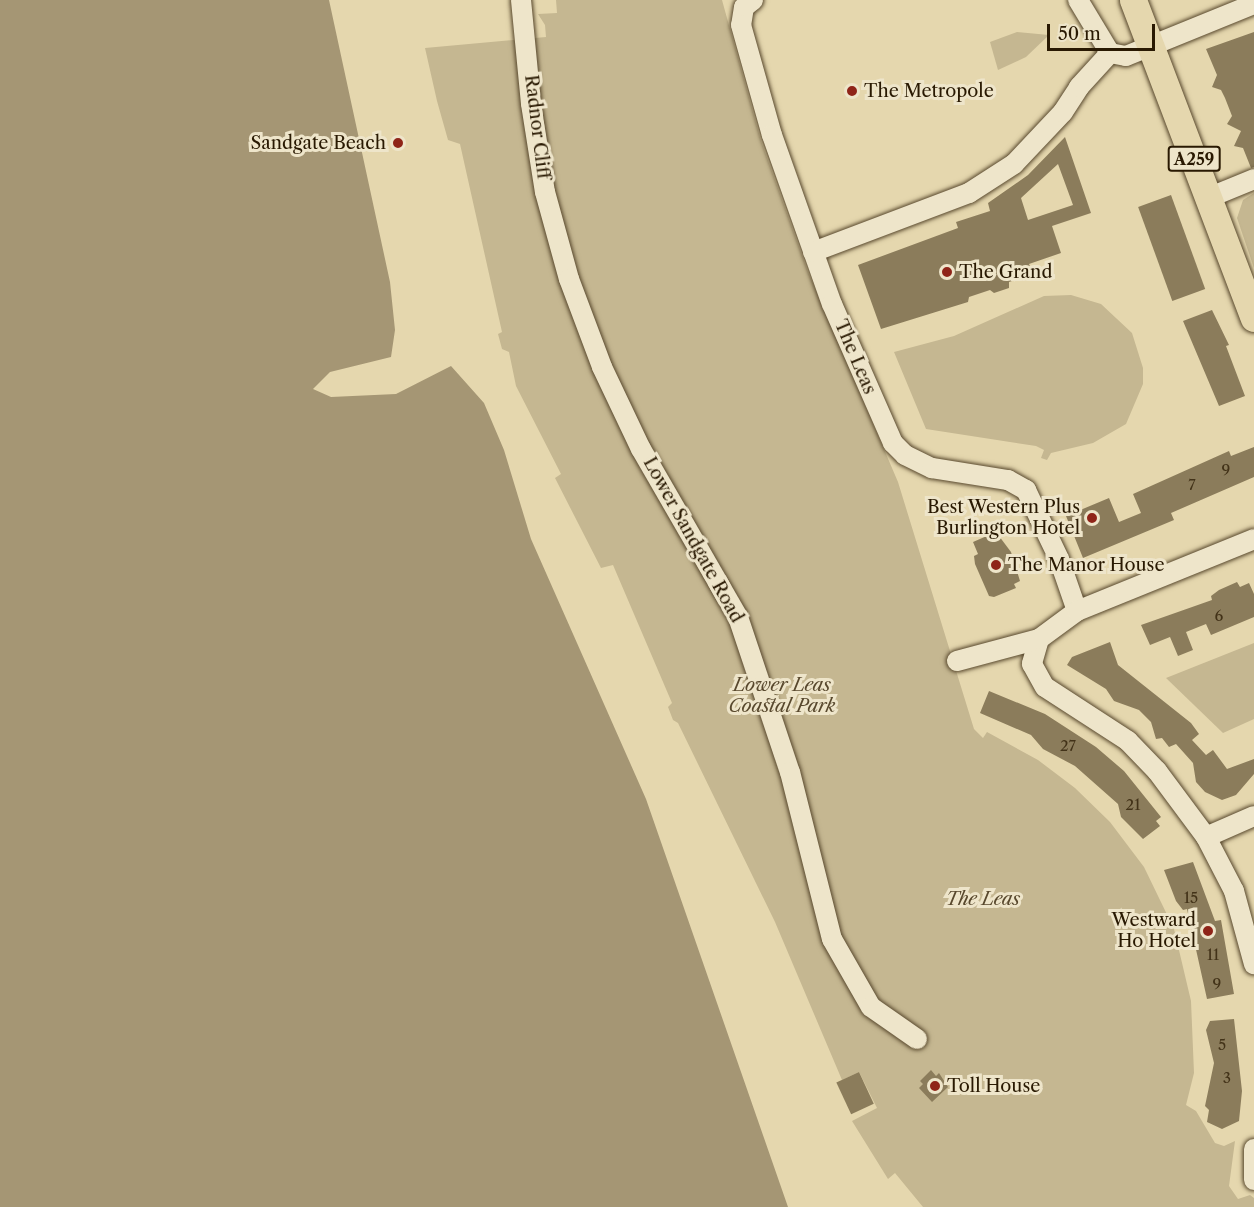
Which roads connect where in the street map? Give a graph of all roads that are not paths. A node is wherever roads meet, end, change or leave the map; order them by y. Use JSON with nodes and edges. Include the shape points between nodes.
{"nodes":[{"id":1,"x":521,"y":0,"type":"edge"},
{"id":2,"x":1078,"y":0,"type":"edge"},
{"id":3,"x":1133,"y":0,"type":"edge"},
{"id":4,"x":749,"y":4,"type":"edge"},
{"id":5,"x":1254,"y":4,"type":"edge"},
{"id":6,"x":1150,"y":46,"type":"junction"},
{"id":7,"x":1110,"y":53,"type":"junction"},
{"id":8,"x":1254,"y":179,"type":"edge"},
{"id":9,"x":545,"y":192,"type":"joint"},
{"id":10,"x":1208,"y":198,"type":"junction"},
{"id":11,"x":813,"y":252,"type":"junction"},
{"id":12,"x":1254,"y":318,"type":"edge"},
{"id":13,"x":1254,"y":539,"type":"edge"},
{"id":14,"x":1077,"y":611,"type":"junction"},
{"id":15,"x":1039,"y":639,"type":"junction"},
{"id":16,"x":957,"y":661,"type":"dead end"},
{"id":17,"x":1254,"y":816,"type":"edge"},
{"id":18,"x":1206,"y":837,"type":"junction"},
{"id":19,"x":1254,"y":964,"type":"edge"},
{"id":20,"x":917,"y":1039,"type":"dead end"},
{"id":21,"x":1254,"y":1149,"type":"edge"},
{"id":22,"x":1254,"y":1180,"type":"edge"}],
"edges":[{"from":1,"to":9,"type":"street","name":"Radnor Cliff","via":[[536,60]]},
{"from":2,"to":7,"type":"street"},
{"from":3,"to":6,"type":"highway","number":"A259"},
{"from":4,"to":11,"type":"street","name":"The Leas","via":[[741,25],[743,35],[772,135]]},
{"from":5,"to":6,"type":"street"},
{"from":6,"to":7,"type":"street","via":[[1126,56]]},
{"from":6,"to":10,"type":"highway","number":"A259"},
{"from":7,"to":11,"type":"street","via":[[1014,164],[969,193]]},
{"from":8,"to":10,"type":"street"},
{"from":9,"to":20,"type":"street","name":"Lower Sandgate Road","via":[[569,279],[624,416],[738,617],[790,772],[832,939],[871,1007]]},
{"from":10,"to":12,"type":"highway","number":"A259"},
{"from":11,"to":14,"type":"street","name":"The Leas","via":[[893,443],[905,455],[932,468],[1008,480],[1026,490],[1040,513]]},
{"from":13,"to":14,"type":"street"},
{"from":14,"to":15,"type":"street"},
{"from":15,"to":16,"type":"street"},
{"from":15,"to":18,"type":"street","via":[[1032,664],[1045,687],[1128,741],[1157,771]]},
{"from":17,"to":18,"type":"street"},
{"from":18,"to":19,"type":"street","via":[[1234,891]]},
{"from":21,"to":22,"type":"street"}]}
